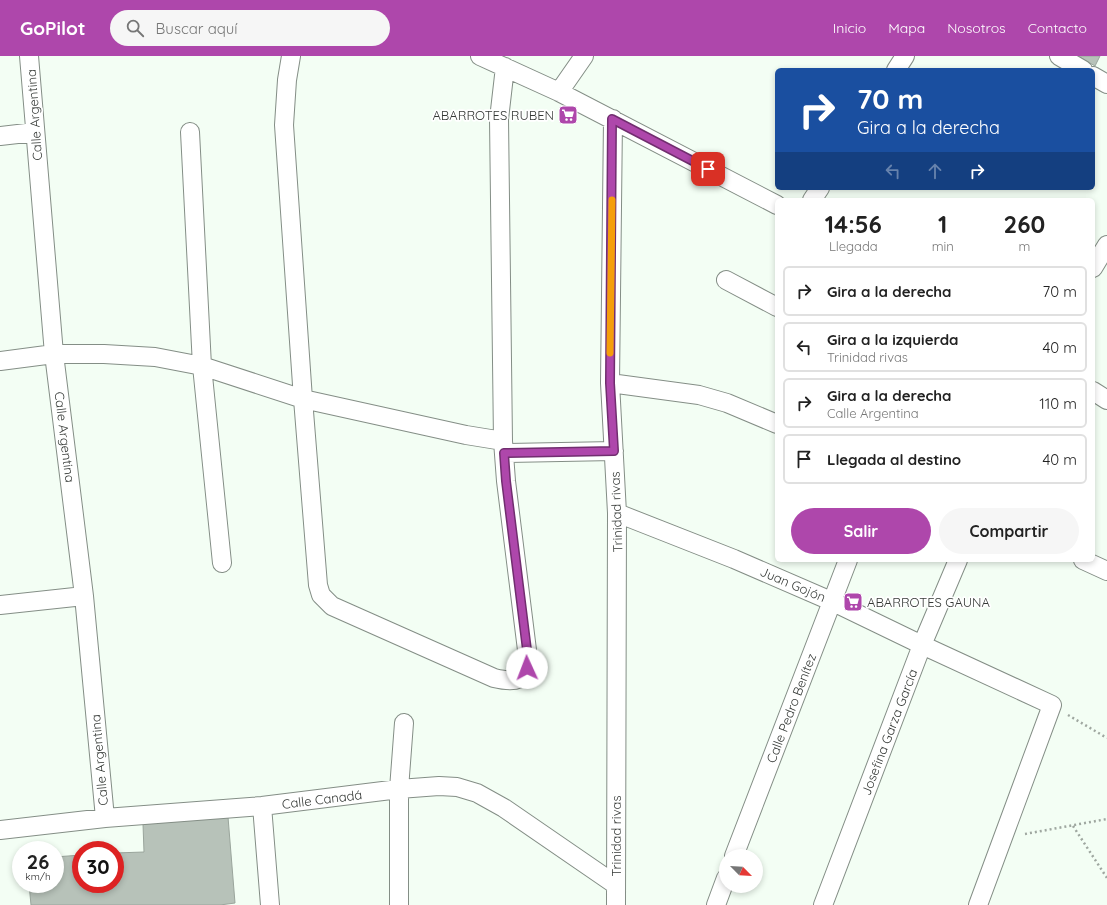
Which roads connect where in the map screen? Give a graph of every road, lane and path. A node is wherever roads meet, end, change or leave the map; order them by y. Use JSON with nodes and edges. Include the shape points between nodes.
{"nodes":[{"id":1,"x":29,"y":56,"type":"edge"},
{"id":2,"x":291,"y":56,"type":"edge"},
{"id":3,"x":480,"y":56,"type":"edge"},
{"id":4,"x":584,"y":56,"type":"edge"},
{"id":5,"x":905,"y":56,"type":"edge"},
{"id":6,"x":1059,"y":56,"type":"edge"},
{"id":7,"x":504,"y":67,"type":"junction"},
{"id":8,"x":897,"y":68,"type":"edge"},
{"id":9,"x":1080,"y":68,"type":"edge"},
{"id":10,"x":1095,"y":77,"type":"edge"},
{"id":11,"x":1107,"y":84,"type":"edge"},
{"id":12,"x":560,"y":92,"type":"junction"},
{"id":13,"x":612,"y":119,"type":"junction"},
{"id":14,"x":35,"y":132,"type":"junction"},
{"id":15,"x":190,"y":132,"type":"dead end"},
{"id":16,"x":0,"y":136,"type":"edge"},
{"id":17,"x":775,"y":204,"type":"edge"},
{"id":18,"x":1107,"y":245,"type":"edge"},
{"id":19,"x":1095,"y":265,"type":"edge"},
{"id":20,"x":726,"y":280,"type":"dead end"},
{"id":21,"x":775,"y":306,"type":"edge"},
{"id":22,"x":54,"y":354,"type":"junction"},
{"id":23,"x":0,"y":361,"type":"edge"},
{"id":24,"x":202,"y":366,"type":"junction"},
{"id":25,"x":610,"y":383,"type":"junction"},
{"id":26,"x":1095,"y":392,"type":"edge"},
{"id":27,"x":303,"y":399,"type":"junction"},
{"id":28,"x":1107,"y":400,"type":"edge"},
{"id":29,"x":775,"y":423,"type":"edge"},
{"id":30,"x":504,"y":447,"type":"junction"},
{"id":31,"x":614,"y":451,"type":"junction"},
{"id":32,"x":617,"y":513,"type":"junction"},
{"id":33,"x":847,"y":562,"type":"edge"},
{"id":34,"x":957,"y":562,"type":"edge"},
{"id":35,"x":1087,"y":562,"type":"edge"},
{"id":36,"x":222,"y":564,"type":"dead end"},
{"id":37,"x":1107,"y":571,"type":"edge"},
{"id":38,"x":84,"y":596,"type":"junction"},
{"id":39,"x":831,"y":601,"type":"junction"},
{"id":40,"x":0,"y":605,"type":"edge"},
{"id":41,"x":922,"y":645,"type":"junction"},
{"id":42,"x":1052,"y":705,"type":"junction"},
{"id":43,"x":404,"y":723,"type":"dead end"},
{"id":44,"x":1107,"y":738,"type":"edge"},
{"id":45,"x":399,"y":789,"type":"junction"},
{"id":46,"x":262,"y":806,"type":"junction"},
{"id":47,"x":105,"y":818,"type":"junction"},
{"id":48,"x":1107,"y":819,"type":"edge"},
{"id":49,"x":1073,"y":826,"type":"junction"},
{"id":50,"x":0,"y":830,"type":"edge"},
{"id":51,"x":1003,"y":838,"type":"junction"},
{"id":52,"x":737,"y":849,"type":"edge"},
{"id":53,"x":1107,"y":878,"type":"edge"},
{"id":54,"x":616,"y":885,"type":"junction"},
{"id":55,"x":720,"y":893,"type":"edge"},
{"id":56,"x":270,"y":905,"type":"edge"},
{"id":57,"x":399,"y":905,"type":"edge"},
{"id":58,"x":616,"y":905,"type":"edge"},
{"id":59,"x":716,"y":905,"type":"edge"},
{"id":60,"x":823,"y":905,"type":"edge"},
{"id":61,"x":978,"y":905,"type":"edge"}],
"edges":[{"from":1,"to":14,"type":"street","name":"Calle Argentina"},
{"from":2,"to":27,"type":"street","via":[[284,125]]},
{"from":3,"to":7,"type":"street"},
{"from":4,"to":12,"type":"street"},
{"from":5,"to":8,"type":"street"},
{"from":6,"to":9,"type":"street"},
{"from":7,"to":12,"type":"street"},
{"from":7,"to":30,"type":"street","via":[[499,119]]},
{"from":10,"to":11,"type":"street"},
{"from":12,"to":13,"type":"street"},
{"from":13,"to":17,"type":"street"},
{"from":13,"to":25,"type":"street","name":"Trinidad rivas"},
{"from":14,"to":16,"type":"street"},
{"from":14,"to":22,"type":"street","name":"Calle Argentina"},
{"from":15,"to":24,"type":"street"},
{"from":18,"to":19,"type":"street"},
{"from":20,"to":21,"type":"street"},
{"from":22,"to":23,"type":"street"},
{"from":22,"to":24,"type":"street","via":[[155,357]]},
{"from":22,"to":38,"type":"street","name":"Calle Argentina"},
{"from":24,"to":27,"type":"street"},
{"from":24,"to":36,"type":"street"},
{"from":25,"to":29,"type":"street","via":[[699,395],[727,403]]},
{"from":25,"to":31,"type":"street","name":"Trinidad rivas"},
{"from":26,"to":28,"type":"street"},
{"from":27,"to":30,"type":"street","via":[[466,435]]},
{"from":27,"to":30,"type":"street","via":[[320,595],[332,606],[508,682],[523,676],[528,658]]},
{"from":30,"to":31,"type":"street"},
{"from":31,"to":32,"type":"street","name":"Trinidad rivas"},
{"from":32,"to":39,"type":"street","name":"Juan Gojón"},
{"from":32,"to":54,"type":"street","name":"Trinidad rivas"},
{"from":33,"to":39,"type":"street","name":"Calle Pedro Benítez"},
{"from":34,"to":41,"type":"street","name":"Josefina Garza García"},
{"from":35,"to":37,"type":"street"},
{"from":38,"to":40,"type":"street"},
{"from":38,"to":47,"type":"street","name":"Calle Argentina"},
{"from":39,"to":41,"type":"street","name":"Juan Gojón"},
{"from":39,"to":52,"type":"street","name":"Calle Pedro Benítez"},
{"from":41,"to":42,"type":"street","name":"Juan Gojón"},
{"from":41,"to":60,"type":"street","name":"Josefina Garza García"},
{"from":42,"to":44,"type":"path"},
{"from":42,"to":51,"type":"street"},
{"from":43,"to":45,"type":"street"},
{"from":45,"to":46,"type":"street","name":"Calle Canadá"},
{"from":45,"to":54,"type":"street","name":"Calle Canadá","via":[[439,786],[457,787],[478,793]]},
{"from":45,"to":57,"type":"street"},
{"from":46,"to":47,"type":"street","name":"Calle Canadá"},
{"from":46,"to":56,"type":"street"},
{"from":47,"to":50,"type":"street","name":"Calle Canadá"},
{"from":48,"to":49,"type":"path"},
{"from":49,"to":51,"type":"path"},
{"from":49,"to":53,"type":"path"},
{"from":51,"to":61,"type":"street"},
{"from":54,"to":58,"type":"street","name":"Trinidad rivas"},
{"from":55,"to":59,"type":"street"}]}
